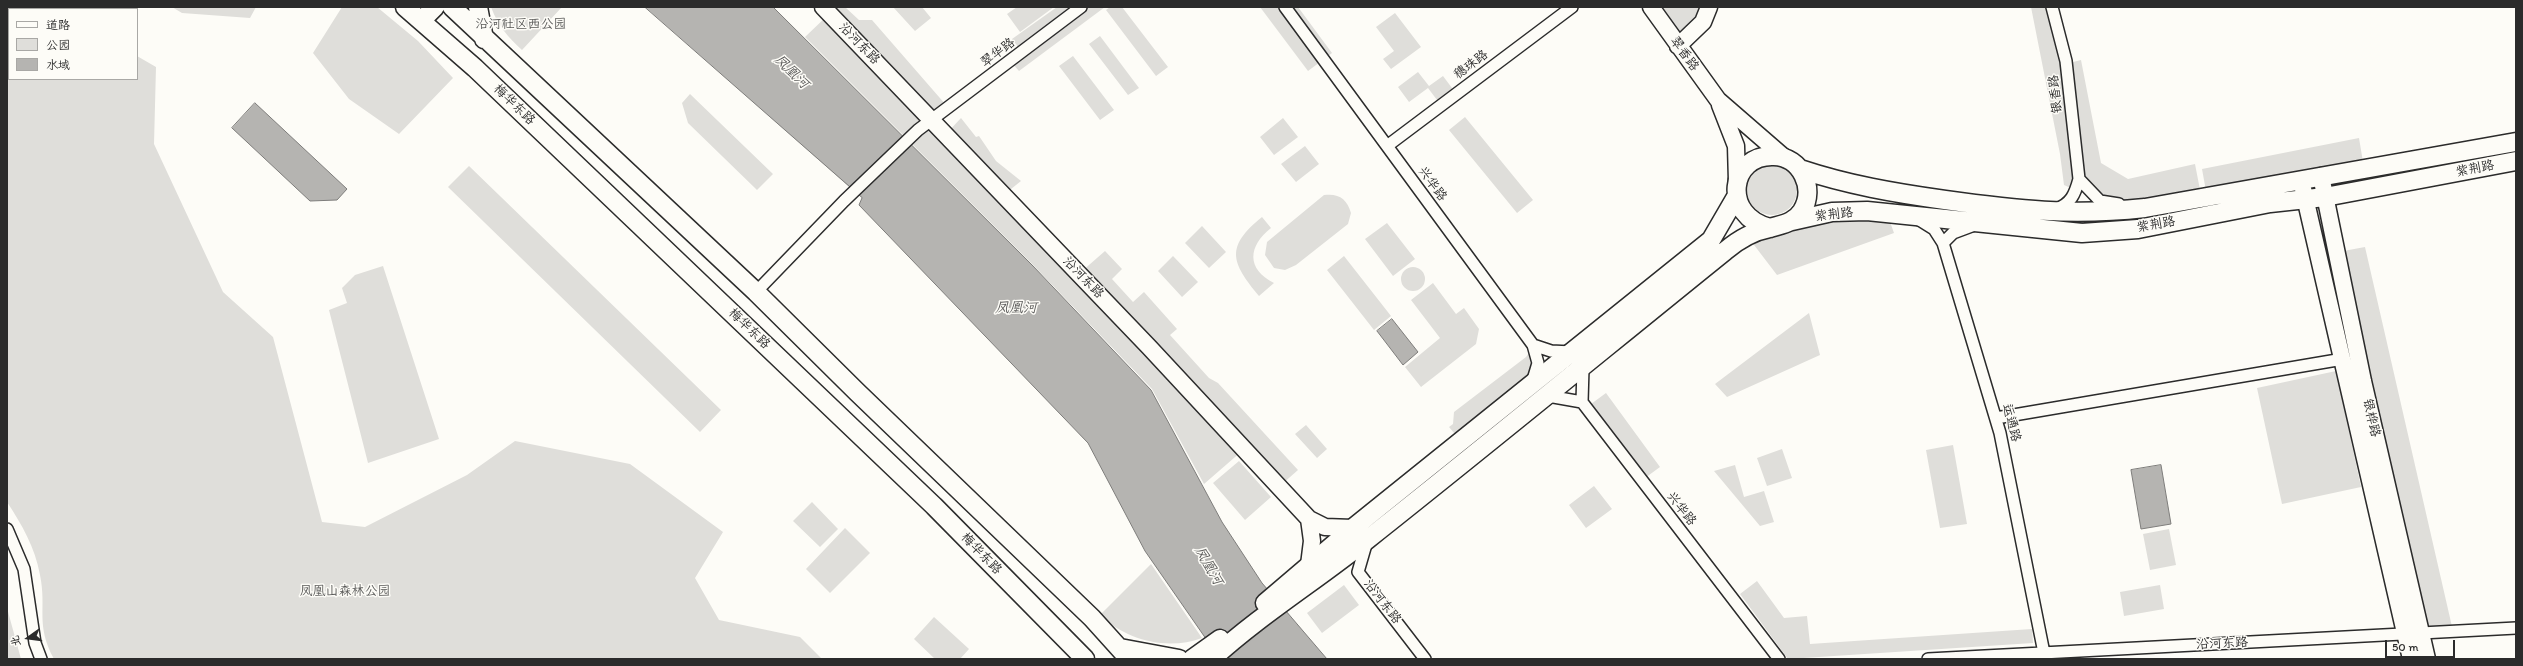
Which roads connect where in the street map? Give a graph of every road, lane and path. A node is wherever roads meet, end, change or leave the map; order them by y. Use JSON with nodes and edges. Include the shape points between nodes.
{"nodes":[{"id":1,"x":406,"y":7,"type":"edge"},
{"id":2,"x":434,"y":7,"type":"edge"},
{"id":3,"x":452,"y":7,"type":"edge"},
{"id":4,"x":478,"y":7,"type":"edge"},
{"id":5,"x":823,"y":7,"type":"edge"},
{"id":6,"x":1081,"y":7,"type":"edge"},
{"id":7,"x":1285,"y":7,"type":"edge"},
{"id":8,"x":1572,"y":7,"type":"edge"},
{"id":9,"x":1651,"y":7,"type":"edge"},
{"id":10,"x":1709,"y":7,"type":"edge"},
{"id":11,"x":2052,"y":7,"type":"edge"},
{"id":12,"x":421,"y":21,"type":"junction"},
{"id":13,"x":484,"y":40,"type":"junction"},
{"id":14,"x":1678,"y":46,"type":"junction"},
{"id":15,"x":1718,"y":100,"type":"junction"},
{"id":16,"x":932,"y":120,"type":"junction"},
{"id":17,"x":2516,"y":142,"type":"edge"},
{"id":18,"x":1387,"y":146,"type":"junction"},
{"id":19,"x":2516,"y":161,"type":"edge"},
{"id":20,"x":1793,"y":164,"type":"junction"},
{"id":21,"x":2321,"y":176,"type":"junction"},
{"id":22,"x":2079,"y":180,"type":"junction"},
{"id":23,"x":2302,"y":180,"type":"junction"},
{"id":24,"x":1737,"y":189,"type":"junction"},
{"id":25,"x":2325,"y":197,"type":"junction"},
{"id":26,"x":2306,"y":200,"type":"junction"},
{"id":27,"x":2144,"y":208,"type":"junction"},
{"id":28,"x":2044,"y":213,"type":"junction"},
{"id":29,"x":1915,"y":216,"type":"junction"},
{"id":30,"x":1792,"y":221,"type":"junction"},
{"id":31,"x":1979,"y":224,"type":"junction"},
{"id":32,"x":1770,"y":228,"type":"junction"},
{"id":33,"x":1943,"y":243,"type":"junction"},
{"id":34,"x":756,"y":292,"type":"junction"},
{"id":35,"x":1533,"y":345,"type":"junction"},
{"id":36,"x":1573,"y":352,"type":"junction"},
{"id":37,"x":2343,"y":359,"type":"junction"},
{"id":38,"x":1583,"y":368,"type":"junction"},
{"id":39,"x":1531,"y":385,"type":"junction"},
{"id":40,"x":1548,"y":396,"type":"junction"},
{"id":41,"x":1582,"y":402,"type":"junction"},
{"id":42,"x":1996,"y":418,"type":"junction"},
{"id":43,"x":1309,"y":519,"type":"junction"},
{"id":44,"x":1353,"y":528,"type":"junction"},
{"id":45,"x":7,"y":530,"type":"edge"},
{"id":46,"x":1367,"y":540,"type":"junction"},
{"id":47,"x":1337,"y":552,"type":"junction"},
{"id":48,"x":1309,"y":565,"type":"junction"},
{"id":49,"x":1358,"y":572,"type":"junction"},
{"id":50,"x":1280,"y":598,"type":"junction"},
{"id":51,"x":2516,"y":628,"type":"edge"},
{"id":52,"x":2405,"y":634,"type":"junction"},
{"id":53,"x":2421,"y":634,"type":"junction"},
{"id":54,"x":2044,"y":652,"type":"junction"},
{"id":55,"x":1124,"y":654,"type":"edge"},
{"id":56,"x":1197,"y":657,"type":"edge"},
{"id":57,"x":41,"y":659,"type":"edge"},
{"id":58,"x":1085,"y":659,"type":"edge"},
{"id":59,"x":1425,"y":659,"type":"edge"},
{"id":60,"x":1780,"y":659,"type":"edge"},
{"id":61,"x":1928,"y":659,"type":"edge"},
{"id":62,"x":2411,"y":659,"type":"edge"},
{"id":63,"x":2427,"y":659,"type":"edge"}],
"edges":[{"from":1,"to":12,"type":"main road","name":"梅华东路"},
{"from":2,"to":12,"type":"main road"},
{"from":3,"to":13,"type":"main road"},
{"from":4,"to":13,"type":"main road"},
{"from":5,"to":16,"type":"main road","name":"沿河东路"},
{"from":6,"to":16,"type":"street","name":"翠华路"},
{"from":7,"to":18,"type":"street","name":"兴华路"},
{"from":8,"to":18,"type":"street","name":"穗珠路"},
{"from":9,"to":14,"type":"main road","name":"翠香路"},
{"from":10,"to":14,"type":"main road","via":[[1703,22]]},
{"from":11,"to":22,"type":"street","name":"银香路","via":[[2066,61]]},
{"from":12,"to":58,"type":"main road","name":"梅华东路","via":[[475,68],[934,506]]},
{"from":13,"to":34,"type":"main road"},
{"from":14,"to":15,"type":"main road","name":"翠香路"},
{"from":15,"to":20,"type":"main road"},
{"from":15,"to":24,"type":"main road","via":[[1736,146]]},
{"from":16,"to":34,"type":"street","name":"翠华路","via":[[918,130],[844,201]]},
{"from":16,"to":43,"type":"main road","name":"沿河东路"},
{"from":17,"to":21,"type":"main road","name":"紫荆路"},
{"from":18,"to":35,"type":"street","name":"兴华路"},
{"from":19,"to":25,"type":"main road","name":"紫荆路"},
{"from":20,"to":24,"type":"main road","via":[[1774,156],[1762,157],[1742,170]]},
{"from":20,"to":28,"type":"main road","name":"紫荆路","via":[[1841,182],[1878,190]]},
{"from":20,"to":30,"type":"main road","via":[[1806,179],[1808,191],[1801,213]]},
{"from":21,"to":23,"type":"main road","name":"紫荆路"},
{"from":21,"to":25,"type":"main road","name":"银桦路"},
{"from":22,"to":27,"type":"street","via":[[2100,201]]},
{"from":22,"to":28,"type":"street","via":[[2076,194],[2066,205]]},
{"from":23,"to":26,"type":"main road","name":"银桦路"},
{"from":23,"to":27,"type":"main road","name":"紫荆路"},
{"from":24,"to":32,"type":"main road","via":[[1740,208],[1758,225]]},
{"from":24,"to":36,"type":"main road","via":[[1711,240]]},
{"from":25,"to":26,"type":"main road","name":"紫荆路"},
{"from":25,"to":53,"type":"main road","name":"银桦路","via":[[2362,381]]},
{"from":26,"to":31,"type":"main road","name":"紫荆路","via":[[2270,203],[2138,229],[2089,233]]},
{"from":26,"to":37,"type":"main road","name":"银桦路"},
{"from":27,"to":28,"type":"main road","name":"紫荆路","via":[[2100,213]]},
{"from":29,"to":30,"type":"main road","name":"紫荆路","via":[[1867,211],[1832,212]]},
{"from":29,"to":31,"type":"main road","name":"紫荆路"},
{"from":29,"to":33,"type":"street","name":"运通路","via":[[1934,229]]},
{"from":30,"to":32,"type":"main road"},
{"from":31,"to":33,"type":"street","via":[[1953,234]]},
{"from":32,"to":38,"type":"main road","via":[[1737,241]]},
{"from":33,"to":42,"type":"street","name":"运通路"},
{"from":34,"to":55,"type":"main road","via":[[1092,618]]},
{"from":35,"to":36,"type":"street","via":[[1551,351]]},
{"from":35,"to":39,"type":"street","via":[[1538,363]]},
{"from":36,"to":39,"type":"main road"},
{"from":37,"to":42,"type":"street"},
{"from":37,"to":52,"type":"main road","name":"银桦路"},
{"from":38,"to":40,"type":"main road"},
{"from":38,"to":41,"type":"street"},
{"from":39,"to":44,"type":"main road"},
{"from":40,"to":41,"type":"street"},
{"from":40,"to":46,"type":"main road"},
{"from":41,"to":60,"type":"street","name":"兴华路"},
{"from":42,"to":54,"type":"street","name":"运通路"},
{"from":43,"to":44,"type":"main road","name":"沿河东路","via":[[1325,527]]},
{"from":43,"to":47,"type":"main road"},
{"from":43,"to":48,"type":"main road","via":[[1312,541]]},
{"from":44,"to":47,"type":"main road"},
{"from":45,"to":57,"type":"street","via":[[18,549],[24,569],[35,643]]},
{"from":46,"to":47,"type":"main road"},
{"from":46,"to":49,"type":"street","name":"沿河东路"},
{"from":47,"to":48,"type":"main road"},
{"from":47,"to":49,"type":"street"},
{"from":47,"to":50,"type":"main road"},
{"from":48,"to":50,"type":"main road"},
{"from":49,"to":59,"type":"street","name":"沿河东路"},
{"from":50,"to":56,"type":"main road"},
{"from":51,"to":53,"type":"street","name":"沿河东路"},
{"from":52,"to":53,"type":"street","name":"沿河东路"},
{"from":52,"to":54,"type":"street","name":"沿河东路"},
{"from":52,"to":62,"type":"main road","name":"银桦路"},
{"from":53,"to":63,"type":"main road","name":"银桦路"},
{"from":54,"to":61,"type":"street","name":"沿河东路"},
{"from":55,"to":56,"type":"main road"}]}
